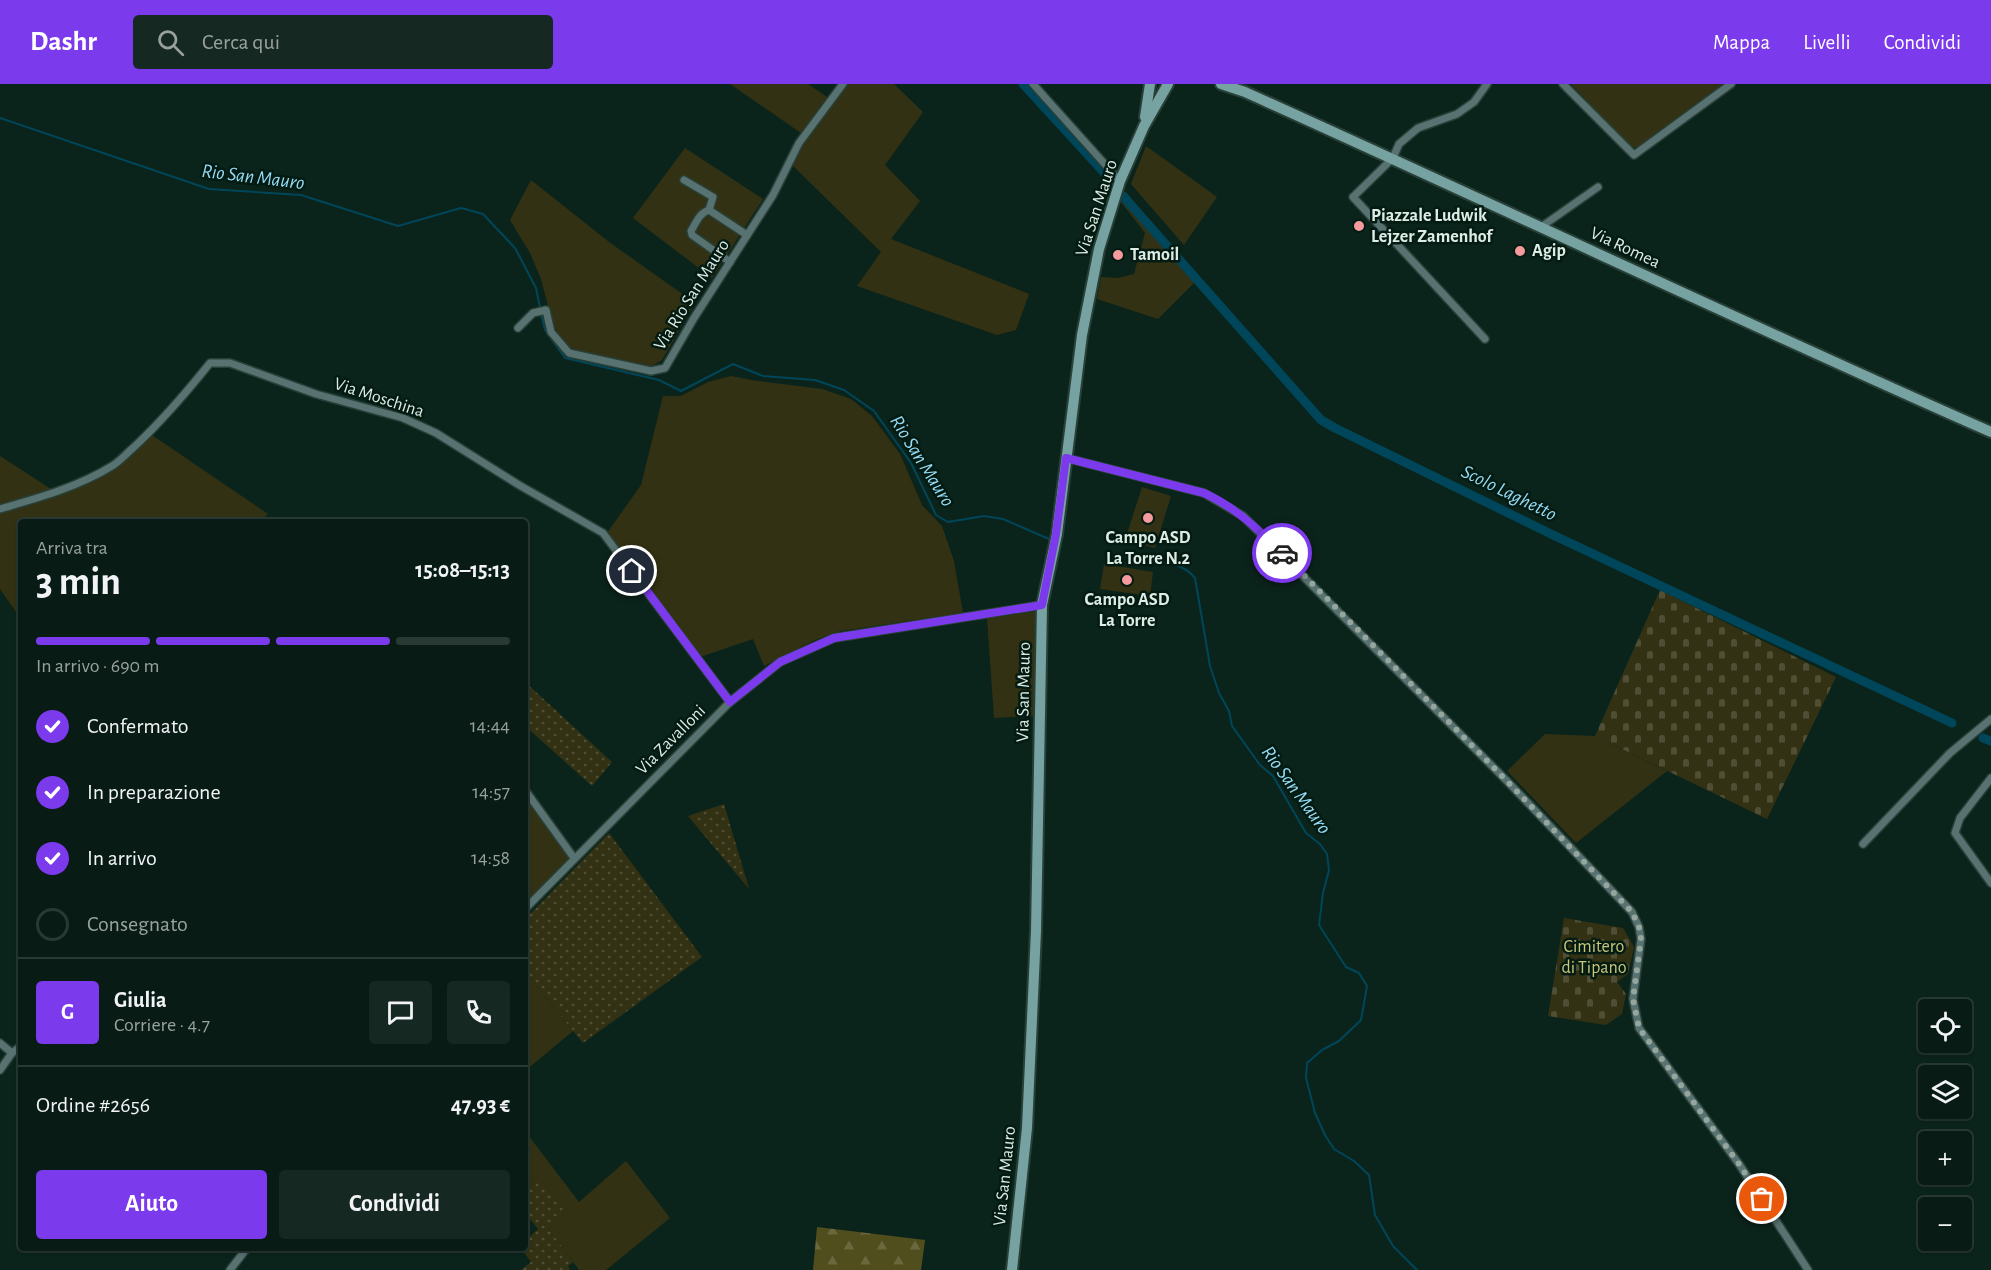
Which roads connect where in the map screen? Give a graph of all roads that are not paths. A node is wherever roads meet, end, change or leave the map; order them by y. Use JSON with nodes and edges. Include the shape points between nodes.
{"nodes":[{"id":1,"x":843,"y":84,"type":"edge"},
{"id":2,"x":1033,"y":84,"type":"edge"},
{"id":3,"x":1150,"y":84,"type":"edge"},
{"id":4,"x":1168,"y":84,"type":"edge"},
{"id":5,"x":1221,"y":84,"type":"edge"},
{"id":6,"x":1231,"y":84,"type":"edge"},
{"id":7,"x":1487,"y":84,"type":"edge"},
{"id":8,"x":1563,"y":84,"type":"edge"},
{"id":9,"x":1731,"y":84,"type":"edge"},
{"id":10,"x":1245,"y":92,"type":"junction"},
{"id":11,"x":1144,"y":126,"type":"junction"},
{"id":12,"x":1393,"y":159,"type":"junction"},
{"id":13,"x":684,"y":180,"type":"dead end"},
{"id":14,"x":1120,"y":181,"type":"junction"},
{"id":15,"x":1598,"y":186,"type":"dead end"},
{"id":16,"x":709,"y":210,"type":"junction"},
{"id":17,"x":1541,"y":228,"type":"junction"},
{"id":18,"x":747,"y":235,"type":"junction"},
{"id":19,"x":730,"y":262,"type":"junction"},
{"id":20,"x":518,"y":328,"type":"dead end"},
{"id":21,"x":1485,"y":339,"type":"dead end"},
{"id":22,"x":1991,"y":432,"type":"edge"},
{"id":23,"x":1066,"y":458,"type":"junction"},
{"id":24,"x":0,"y":509,"type":"edge"},
{"id":25,"x":1042,"y":605,"type":"junction"},
{"id":26,"x":730,"y":702,"type":"junction"},
{"id":27,"x":1991,"y":719,"type":"edge"},
{"id":28,"x":1991,"y":778,"type":"edge"},
{"id":29,"x":528,"y":794,"type":"edge"},
{"id":30,"x":1863,"y":844,"type":"dead end"},
{"id":31,"x":574,"y":858,"type":"junction"},
{"id":32,"x":1991,"y":883,"type":"edge"},
{"id":33,"x":528,"y":906,"type":"edge"},
{"id":34,"x":0,"y":1043,"type":"edge"},
{"id":35,"x":18,"y":1048,"type":"edge"},
{"id":36,"x":12,"y":1053,"type":"junction"},
{"id":37,"x":0,"y":1070,"type":"edge"},
{"id":38,"x":246,"y":1251,"type":"edge"},
{"id":39,"x":230,"y":1270,"type":"edge"},
{"id":40,"x":1012,"y":1270,"type":"edge"},
{"id":41,"x":1808,"y":1270,"type":"edge"}],
"edges":[{"from":1,"to":18,"type":"street","name":"Via Rio San Mauro","via":[[799,143]]},
{"from":2,"to":14,"type":"street"},
{"from":3,"to":11,"type":"main road","name":"Via San Mauro"},
{"from":4,"to":11,"type":"main road","name":"Via San Mauro"},
{"from":5,"to":10,"type":"main road","name":"Via Romea"},
{"from":6,"to":10,"type":"main road","name":"Via Romea"},
{"from":7,"to":12,"type":"street","via":[[1474,102],[1457,114],[1418,128],[1399,144]]},
{"from":8,"to":9,"type":"street","via":[[1634,155]]},
{"from":10,"to":12,"type":"main road","name":"Via Romea"},
{"from":11,"to":14,"type":"main road","name":"Via San Mauro"},
{"from":12,"to":17,"type":"main road","name":"Via Romea"},
{"from":12,"to":21,"type":"street","via":[[1353,196]]},
{"from":13,"to":16,"type":"street","via":[[713,197]]},
{"from":14,"to":23,"type":"main road","name":"Via San Mauro","via":[[1099,249],[1082,335]]},
{"from":15,"to":17,"type":"street"},
{"from":16,"to":18,"type":"street"},
{"from":16,"to":19,"type":"street","via":[[700,216],[692,235]]},
{"from":17,"to":22,"type":"main road","name":"Via Romea"},
{"from":18,"to":19,"type":"street","name":"Via Rio San Mauro"},
{"from":19,"to":20,"type":"street","name":"Via Rio San Mauro","via":[[665,368],[651,371],[569,353],[551,332],[546,310],[533,313]]},
{"from":23,"to":25,"type":"main road","name":"Via San Mauro"},
{"from":23,"to":41,"type":"street","via":[[1204,493],[1243,516],[1632,912],[1641,939],[1633,999],[1639,1028],[1739,1164]]},
{"from":24,"to":26,"type":"street","name":"Via Moschina","via":[[86,480],[113,465],[146,437],[210,363],[230,363],[316,394],[403,418],[603,533]]},
{"from":25,"to":26,"type":"street","name":"Via Zavalloni","via":[[834,638],[780,662]]},
{"from":25,"to":40,"type":"main road","name":"Via San Mauro","via":[[1031,1047]]},
{"from":26,"to":31,"type":"street","name":"Via Zavalloni"},
{"from":27,"to":30,"type":"street","via":[[1950,753]]},
{"from":28,"to":32,"type":"street","via":[[1960,818],[1955,833]]},
{"from":29,"to":31,"type":"street"},
{"from":31,"to":33,"type":"street","name":"Via Zavalloni"},
{"from":34,"to":36,"type":"street"},
{"from":35,"to":36,"type":"street"},
{"from":36,"to":37,"type":"street"},
{"from":38,"to":39,"type":"street"}]}
